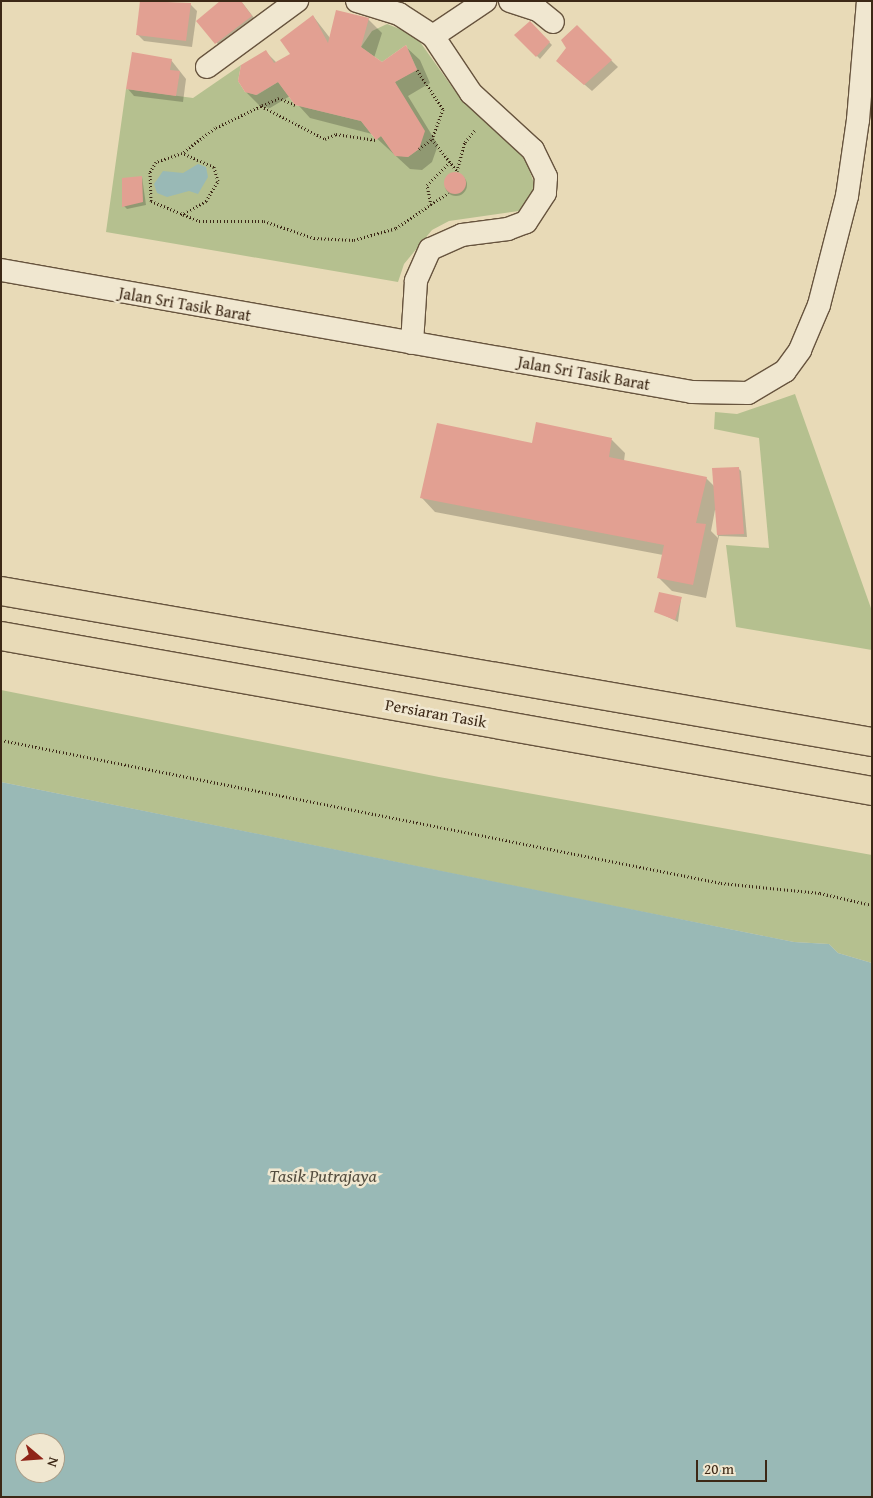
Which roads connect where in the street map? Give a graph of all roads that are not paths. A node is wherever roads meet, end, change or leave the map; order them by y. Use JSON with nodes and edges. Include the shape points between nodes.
{"nodes":[{"id":1,"x":297,"y":1,"type":"edge"},
{"id":2,"x":357,"y":1,"type":"edge"},
{"id":3,"x":485,"y":1,"type":"edge"},
{"id":4,"x":510,"y":1,"type":"edge"},
{"id":5,"x":868,"y":1,"type":"edge"},
{"id":6,"x":553,"y":22,"type":"dead end"},
{"id":7,"x":432,"y":36,"type":"junction"},
{"id":8,"x":206,"y":67,"type":"dead end"},
{"id":9,"x":1,"y":270,"type":"edge"},
{"id":10,"x":412,"y":343,"type":"junction"},
{"id":11,"x":1,"y":591,"type":"edge"},
{"id":12,"x":1,"y":636,"type":"edge"},
{"id":13,"x":872,"y":742,"type":"edge"},
{"id":14,"x":872,"y":791,"type":"edge"}],
"edges":[{"from":1,"to":8,"type":"street"},
{"from":2,"to":7,"type":"street","via":[[399,14]]},
{"from":3,"to":7,"type":"street"},
{"from":4,"to":6,"type":"street","via":[[538,10]]},
{"from":5,"to":10,"type":"street","name":"Jalan Sri Tasik Barat","via":[[858,120],[833,257],[800,350],[768,385],[748,393],[692,392]]},
{"from":7,"to":10,"type":"street","via":[[471,93],[542,162],[546,193],[526,222],[508,229],[462,235],[430,249],[416,281]]},
{"from":9,"to":10,"type":"street","name":"Jalan Sri Tasik Barat"},
{"from":11,"to":13,"type":"main road"},
{"from":12,"to":14,"type":"main road","name":"Persiaran Tasik"}]}
